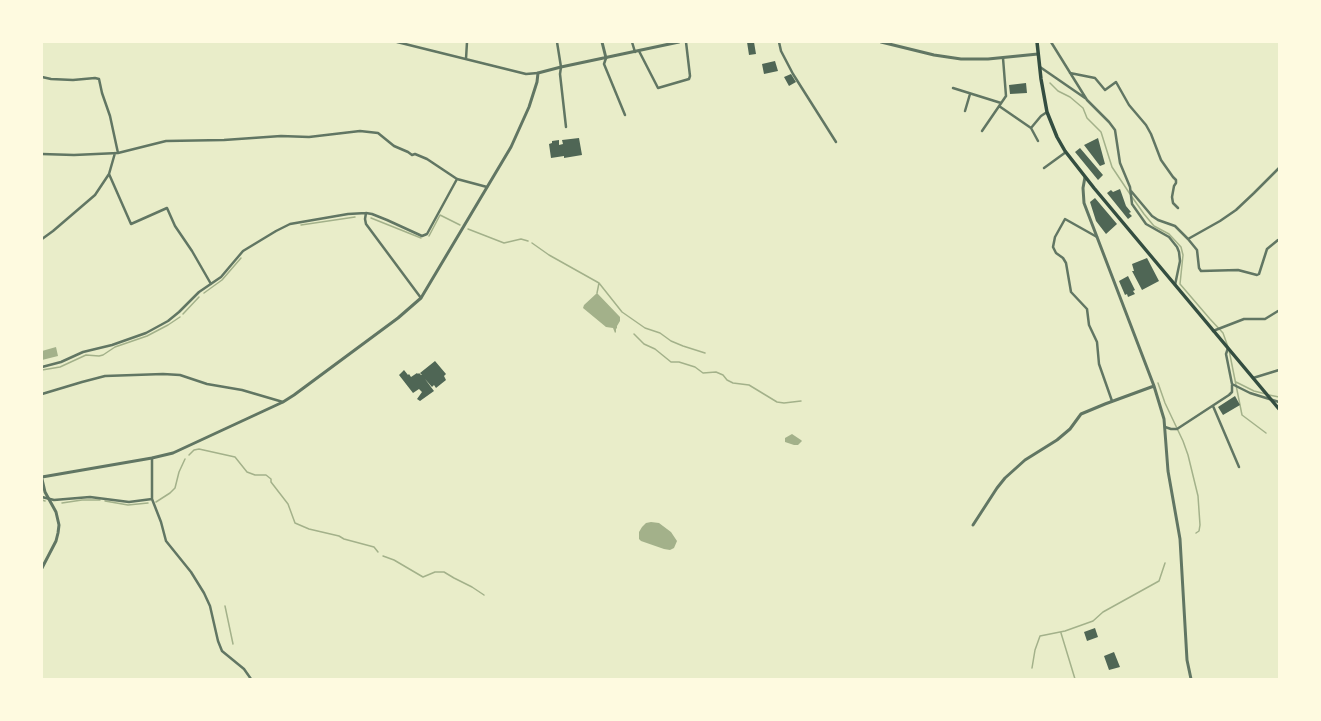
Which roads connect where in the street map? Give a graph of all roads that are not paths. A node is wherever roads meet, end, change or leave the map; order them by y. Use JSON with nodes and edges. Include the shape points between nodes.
{"nodes":[{"id":1,"x":397,"y":42,"type":"edge"},
{"id":2,"x":467,"y":42,"type":"edge"},
{"id":3,"x":557,"y":42,"type":"edge"},
{"id":4,"x":602,"y":42,"type":"edge"},
{"id":5,"x":632,"y":42,"type":"edge"},
{"id":6,"x":680,"y":42,"type":"edge"},
{"id":7,"x":686,"y":42,"type":"edge"},
{"id":8,"x":779,"y":42,"type":"edge"},
{"id":9,"x":881,"y":42,"type":"edge"},
{"id":10,"x":1037,"y":42,"type":"edge"},
{"id":11,"x":1051,"y":42,"type":"edge"},
{"id":12,"x":668,"y":43,"type":"edge"},
{"id":13,"x":639,"y":51,"type":"junction"},
{"id":14,"x":635,"y":52,"type":"junction"},
{"id":15,"x":1038,"y":54,"type":"junction"},
{"id":16,"x":606,"y":58,"type":"junction"},
{"id":17,"x":1003,"y":58,"type":"junction"},
{"id":18,"x":466,"y":59,"type":"junction"},
{"id":19,"x":561,"y":67,"type":"junction"},
{"id":20,"x":1039,"y":67,"type":"junction"},
{"id":21,"x":538,"y":73,"type":"junction"},
{"id":22,"x":1070,"y":73,"type":"junction"},
{"id":23,"x":42,"y":76,"type":"edge"},
{"id":24,"x":953,"y":88,"type":"dead end"},
{"id":25,"x":970,"y":94,"type":"junction"},
{"id":26,"x":1087,"y":100,"type":"junction"},
{"id":27,"x":1000,"y":104,"type":"junction"},
{"id":28,"x":965,"y":111,"type":"dead end"},
{"id":29,"x":1047,"y":112,"type":"junction"},
{"id":30,"x":625,"y":115,"type":"dead end"},
{"id":31,"x":566,"y":127,"type":"dead end"},
{"id":32,"x":1031,"y":128,"type":"junction"},
{"id":33,"x":982,"y":131,"type":"dead end"},
{"id":34,"x":1038,"y":141,"type":"dead end"},
{"id":35,"x":836,"y":142,"type":"dead end"},
{"id":36,"x":1066,"y":152,"type":"junction"},
{"id":37,"x":117,"y":153,"type":"junction"},
{"id":38,"x":42,"y":154,"type":"edge"},
{"id":39,"x":1044,"y":168,"type":"dead end"},
{"id":40,"x":1279,"y":168,"type":"edge"},
{"id":41,"x":109,"y":174,"type":"junction"},
{"id":42,"x":1085,"y":177,"type":"junction"},
{"id":43,"x":457,"y":179,"type":"junction"},
{"id":44,"x":487,"y":188,"type":"junction"},
{"id":45,"x":1131,"y":190,"type":"junction"},
{"id":46,"x":1178,"y":208,"type":"dead end"},
{"id":47,"x":366,"y":213,"type":"junction"},
{"id":48,"x":1097,"y":237,"type":"junction"},
{"id":49,"x":42,"y":239,"type":"edge"},
{"id":50,"x":1188,"y":239,"type":"junction"},
{"id":51,"x":1278,"y":240,"type":"dead end"},
{"id":52,"x":210,"y":284,"type":"junction"},
{"id":53,"x":1175,"y":285,"type":"junction"},
{"id":54,"x":421,"y":298,"type":"junction"},
{"id":55,"x":1278,"y":311,"type":"edge"},
{"id":56,"x":1217,"y":329,"type":"junction"},
{"id":57,"x":1228,"y":348,"type":"junction"},
{"id":58,"x":42,"y":367,"type":"edge"},
{"id":59,"x":1279,"y":370,"type":"edge"},
{"id":60,"x":1253,"y":378,"type":"junction"},
{"id":61,"x":1235,"y":385,"type":"junction"},
{"id":62,"x":1154,"y":386,"type":"junction"},
{"id":63,"x":42,"y":394,"type":"edge"},
{"id":64,"x":1270,"y":398,"type":"junction"},
{"id":65,"x":1112,"y":401,"type":"junction"},
{"id":66,"x":283,"y":402,"type":"junction"},
{"id":67,"x":1279,"y":402,"type":"edge"},
{"id":68,"x":1213,"y":406,"type":"junction"},
{"id":69,"x":1279,"y":409,"type":"edge"},
{"id":70,"x":1165,"y":427,"type":"junction"},
{"id":71,"x":152,"y":458,"type":"junction"},
{"id":72,"x":1239,"y":467,"type":"dead end"},
{"id":73,"x":42,"y":478,"type":"edge"},
{"id":74,"x":42,"y":498,"type":"edge"},
{"id":75,"x":152,"y":499,"type":"junction"},
{"id":76,"x":50,"y":500,"type":"junction"},
{"id":77,"x":973,"y":525,"type":"dead end"},
{"id":78,"x":42,"y":568,"type":"edge"},
{"id":79,"x":250,"y":679,"type":"edge"},
{"id":80,"x":1191,"y":679,"type":"edge"}],
"edges":[{"from":1,"to":18,"type":"street"},
{"from":2,"to":18,"type":"street"},
{"from":3,"to":19,"type":"street"},
{"from":4,"to":16,"type":"street"},
{"from":5,"to":14,"type":"street"},
{"from":6,"to":12,"type":"street"},
{"from":7,"to":13,"type":"street","via":[[689,79],[658,88]]},
{"from":8,"to":35,"type":"street","via":[[793,74]]},
{"from":9,"to":17,"type":"street","via":[[949,58]]},
{"from":10,"to":15,"type":"main road"},
{"from":11,"to":22,"type":"street"},
{"from":12,"to":13,"type":"street"},
{"from":13,"to":14,"type":"street"},
{"from":14,"to":16,"type":"street"},
{"from":15,"to":17,"type":"street"},
{"from":15,"to":20,"type":"main road"},
{"from":16,"to":19,"type":"street"},
{"from":16,"to":30,"type":"street","via":[[604,64]]},
{"from":17,"to":27,"type":"street","via":[[1006,96]]},
{"from":18,"to":21,"type":"street","via":[[526,74]]},
{"from":19,"to":21,"type":"street"},
{"from":19,"to":31,"type":"street"},
{"from":20,"to":26,"type":"street"},
{"from":20,"to":29,"type":"main road"},
{"from":21,"to":44,"type":"street","via":[[524,119]]},
{"from":22,"to":26,"type":"street"},
{"from":22,"to":46,"type":"street","via":[[1095,78],[1105,90],[1116,82],[1146,125],[1161,160],[1176,180],[1172,197]]},
{"from":23,"to":37,"type":"street","via":[[51,79],[99,79]]},
{"from":24,"to":25,"type":"street"},
{"from":25,"to":27,"type":"street"},
{"from":25,"to":28,"type":"street"},
{"from":26,"to":45,"type":"street","via":[[1115,130],[1120,163]]},
{"from":27,"to":32,"type":"street"},
{"from":27,"to":33,"type":"street"},
{"from":29,"to":32,"type":"street"},
{"from":29,"to":36,"type":"main road"},
{"from":32,"to":34,"type":"street"},
{"from":36,"to":39,"type":"street"},
{"from":36,"to":42,"type":"main road"},
{"from":37,"to":38,"type":"street"},
{"from":37,"to":41,"type":"street"},
{"from":37,"to":43,"type":"street","via":[[166,141],[309,137],[360,130],[378,133],[394,146],[427,159]]},
{"from":40,"to":50,"type":"street","via":[[1236,210]]},
{"from":41,"to":49,"type":"street","via":[[95,195]]},
{"from":41,"to":52,"type":"street","via":[[131,224],[167,208]]},
{"from":42,"to":48,"type":"street","via":[[1084,203]]},
{"from":42,"to":53,"type":"main road"},
{"from":43,"to":44,"type":"street"},
{"from":43,"to":47,"type":"street","via":[[427,234],[422,236]]},
{"from":44,"to":54,"type":"street"},
{"from":45,"to":50,"type":"street","via":[[1146,211],[1158,220],[1176,226]]},
{"from":45,"to":53,"type":"street","via":[[1132,204],[1144,221],[1169,237],[1177,247],[1180,261]]},
{"from":47,"to":52,"type":"street","via":[[295,222],[284,226],[243,251],[221,277]]},
{"from":47,"to":54,"type":"street","via":[[366,224]]},
{"from":48,"to":62,"type":"street"},
{"from":48,"to":65,"type":"street","via":[[1065,220],[1055,237],[1053,247],[1066,263],[1071,292],[1087,309],[1089,325],[1097,342],[1099,364]]},
{"from":50,"to":51,"type":"street","via":[[1197,250],[1201,271],[1238,270],[1257,275],[1267,249]]},
{"from":52,"to":58,"type":"street","via":[[180,312],[146,333]]},
{"from":53,"to":56,"type":"main road"},
{"from":54,"to":66,"type":"street","via":[[393,322]]},
{"from":55,"to":56,"type":"street","via":[[1265,319],[1244,319]]},
{"from":56,"to":57,"type":"main road"},
{"from":57,"to":60,"type":"main road"},
{"from":57,"to":61,"type":"street","via":[[1226,354]]},
{"from":59,"to":60,"type":"street"},
{"from":60,"to":64,"type":"main road"},
{"from":61,"to":64,"type":"street","via":[[1250,393]]},
{"from":61,"to":68,"type":"street","via":[[1229,395]]},
{"from":62,"to":65,"type":"street"},
{"from":62,"to":70,"type":"street"},
{"from":63,"to":66,"type":"street","via":[[105,376],[163,374],[242,390]]},
{"from":64,"to":67,"type":"street"},
{"from":64,"to":69,"type":"main road"},
{"from":65,"to":77,"type":"street","via":[[1081,414],[1070,429],[1057,440],[1018,466],[1001,482]]},
{"from":66,"to":71,"type":"street","via":[[184,449]]},
{"from":68,"to":70,"type":"street","via":[[1177,429]]},
{"from":68,"to":72,"type":"street"},
{"from":70,"to":80,"type":"street","via":[[1168,471],[1180,539],[1187,660]]},
{"from":71,"to":73,"type":"street"},
{"from":71,"to":75,"type":"street"},
{"from":73,"to":76,"type":"street"},
{"from":74,"to":76,"type":"street"},
{"from":75,"to":76,"type":"street","via":[[129,502],[90,497]]},
{"from":75,"to":79,"type":"street","via":[[166,541],[191,572],[210,606],[220,647],[244,669]]},
{"from":76,"to":78,"type":"street","via":[[58,520],[58,533]]}]}
